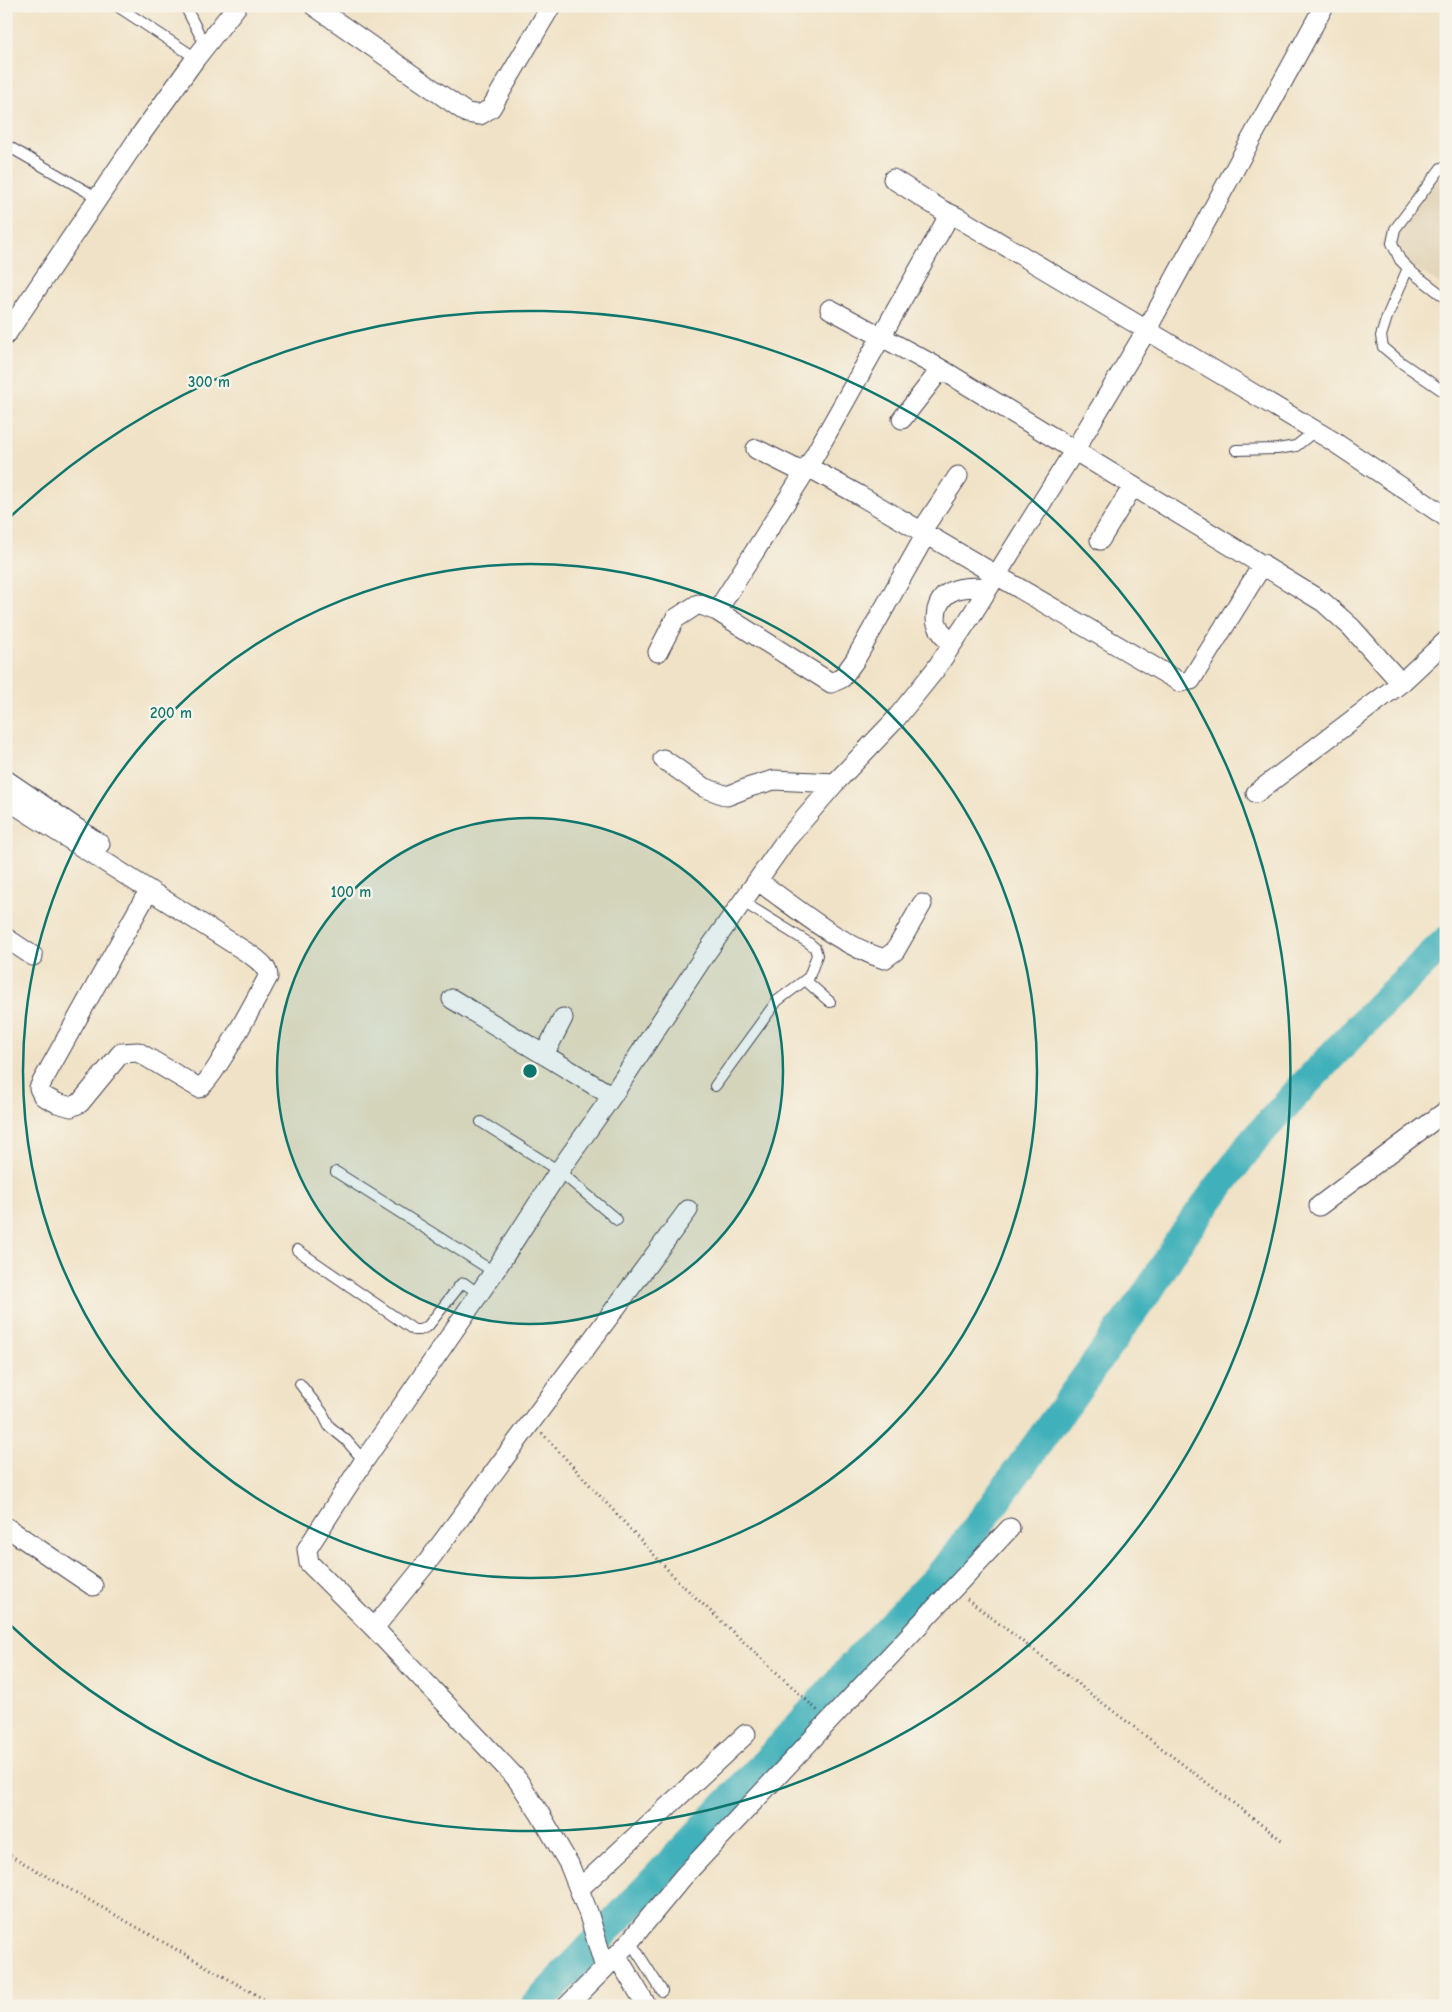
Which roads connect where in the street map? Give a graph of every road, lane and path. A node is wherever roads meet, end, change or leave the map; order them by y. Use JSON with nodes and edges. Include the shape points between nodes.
{"nodes":[{"id":1,"x":117,"y":6,"type":"edge"},
{"id":2,"x":185,"y":6,"type":"edge"},
{"id":3,"x":237,"y":6,"type":"edge"},
{"id":4,"x":314,"y":6,"type":"edge"},
{"id":5,"x":551,"y":6,"type":"edge"},
{"id":6,"x":1324,"y":6,"type":"edge"},
{"id":7,"x":201,"y":52,"type":"junction"},
{"id":8,"x":6,"y":145,"type":"edge"},
{"id":9,"x":1446,"y":168,"type":"edge"},
{"id":10,"x":893,"y":179,"type":"dead end"},
{"id":11,"x":98,"y":198,"type":"junction"},
{"id":12,"x":950,"y":214,"type":"junction"},
{"id":13,"x":1408,"y":268,"type":"junction"},
{"id":14,"x":1446,"y":298,"type":"edge"},
{"id":15,"x":830,"y":309,"type":"dead end"},
{"id":16,"x":1146,"y":331,"type":"junction"},
{"id":17,"x":6,"y":335,"type":"edge"},
{"id":18,"x":881,"y":336,"type":"junction"},
{"id":19,"x":941,"y":369,"type":"junction"},
{"id":20,"x":1446,"y":394,"type":"edge"},
{"id":21,"x":902,"y":419,"type":"dead end"},
{"id":22,"x":1315,"y":431,"type":"junction"},
{"id":23,"x":756,"y":449,"type":"dead end"},
{"id":24,"x":1236,"y":450,"type":"dead end"},
{"id":25,"x":1074,"y":451,"type":"junction"},
{"id":26,"x":806,"y":470,"type":"junction"},
{"id":27,"x":958,"y":476,"type":"dead end"},
{"id":28,"x":1133,"y":486,"type":"junction"},
{"id":29,"x":1446,"y":517,"type":"edge"},
{"id":30,"x":924,"y":533,"type":"junction"},
{"id":31,"x":1100,"y":540,"type":"dead end"},
{"id":32,"x":1263,"y":564,"type":"junction"},
{"id":33,"x":992,"y":581,"type":"junction"},
{"id":34,"x":717,"y":611,"type":"junction"},
{"id":35,"x":1446,"y":641,"type":"edge"},
{"id":36,"x":951,"y":646,"type":"junction"},
{"id":37,"x":658,"y":652,"type":"dead end"},
{"id":38,"x":1401,"y":682,"type":"junction"},
{"id":39,"x":663,"y":759,"type":"dead end"},
{"id":40,"x":6,"y":780,"type":"edge"},
{"id":41,"x":835,"y":783,"type":"junction"},
{"id":42,"x":1256,"y":793,"type":"dead end"},
{"id":43,"x":6,"y":799,"type":"edge"},
{"id":44,"x":100,"y":844,"type":"dead end"},
{"id":45,"x":758,"y":881,"type":"junction"},
{"id":46,"x":149,"y":890,"type":"junction"},
{"id":47,"x":743,"y":902,"type":"junction"},
{"id":48,"x":922,"y":904,"type":"dead end"},
{"id":49,"x":6,"y":938,"type":"edge"},
{"id":50,"x":33,"y":956,"type":"dead end"},
{"id":51,"x":805,"y":980,"type":"junction"},
{"id":52,"x":452,"y":999,"type":"dead end"},
{"id":53,"x":830,"y":1002,"type":"dead end"},
{"id":54,"x":564,"y":1018,"type":"dead end"},
{"id":55,"x":544,"y":1055,"type":"junction"},
{"id":56,"x":715,"y":1086,"type":"dead end"},
{"id":57,"x":612,"y":1096,"type":"junction"},
{"id":58,"x":1446,"y":1111,"type":"edge"},
{"id":59,"x":481,"y":1122,"type":"dead end"},
{"id":60,"x":559,"y":1170,"type":"junction"},
{"id":61,"x":336,"y":1172,"type":"dead end"},
{"id":62,"x":1319,"y":1206,"type":"dead end"},
{"id":63,"x":688,"y":1210,"type":"dead end"},
{"id":64,"x":617,"y":1220,"type":"dead end"},
{"id":65,"x":297,"y":1250,"type":"dead end"},
{"id":66,"x":494,"y":1272,"type":"junction"},
{"id":67,"x":479,"y":1294,"type":"junction"},
{"id":68,"x":300,"y":1384,"type":"dead end"},
{"id":69,"x":541,"y":1432,"type":"dead end"},
{"id":70,"x":364,"y":1461,"type":"junction"},
{"id":71,"x":6,"y":1527,"type":"edge"},
{"id":72,"x":1010,"y":1528,"type":"dead end"},
{"id":73,"x":93,"y":1586,"type":"dead end"},
{"id":74,"x":953,"y":1589,"type":"junction"},
{"id":75,"x":374,"y":1628,"type":"junction"},
{"id":76,"x":806,"y":1700,"type":"dead end"},
{"id":77,"x":746,"y":1734,"type":"dead end"},
{"id":78,"x":1284,"y":1842,"type":"dead end"},
{"id":79,"x":6,"y":1853,"type":"edge"},
{"id":80,"x":579,"y":1889,"type":"junction"},
{"id":81,"x":630,"y":1941,"type":"junction"},
{"id":82,"x":607,"y":1960,"type":"junction"},
{"id":83,"x":662,"y":1991,"type":"dead end"},
{"id":84,"x":276,"y":2006,"type":"edge"},
{"id":85,"x":567,"y":2006,"type":"edge"},
{"id":86,"x":647,"y":2006,"type":"edge"}],
"edges":[{"from":1,"to":7,"type":"lane"},
{"from":2,"to":7,"type":"lane"},
{"from":3,"to":7,"type":"street"},
{"from":4,"to":5,"type":"street","via":[[467,113],[480,115],[491,108]]},
{"from":6,"to":16,"type":"street"},
{"from":7,"to":11,"type":"street"},
{"from":8,"to":11,"type":"lane"},
{"from":9,"to":13,"type":"lane","via":[[1441,168],[1395,229],[1392,243]]},
{"from":10,"to":12,"type":"street"},
{"from":11,"to":17,"type":"street"},
{"from":12,"to":16,"type":"street"},
{"from":12,"to":18,"type":"street"},
{"from":13,"to":14,"type":"lane"},
{"from":13,"to":20,"type":"lane","via":[[1381,336],[1383,347]]},
{"from":15,"to":18,"type":"street"},
{"from":16,"to":22,"type":"street"},
{"from":16,"to":25,"type":"street"},
{"from":18,"to":19,"type":"street"},
{"from":18,"to":26,"type":"street"},
{"from":19,"to":21,"type":"street"},
{"from":19,"to":25,"type":"street"},
{"from":22,"to":24,"type":"lane","via":[[1296,446]]},
{"from":22,"to":29,"type":"street"},
{"from":23,"to":26,"type":"street"},
{"from":25,"to":28,"type":"street"},
{"from":25,"to":33,"type":"street"},
{"from":26,"to":30,"type":"street"},
{"from":26,"to":34,"type":"street"},
{"from":27,"to":30,"type":"street"},
{"from":28,"to":31,"type":"street"},
{"from":28,"to":32,"type":"street"},
{"from":30,"to":33,"type":"street"},
{"from":30,"to":34,"type":"street","via":[[855,660],[842,678],[831,683]]},
{"from":32,"to":33,"type":"street","via":[[1191,680],[1180,682]]},
{"from":32,"to":38,"type":"street","via":[[1323,602],[1351,627]]},
{"from":33,"to":36,"type":"street"},
{"from":33,"to":36,"type":"street","via":[[962,586],[944,595],[936,617]]},
{"from":34,"to":37,"type":"street","via":[[698,604],[686,610],[675,619]]},
{"from":35,"to":38,"type":"street"},
{"from":36,"to":41,"type":"street","via":[[894,721]]},
{"from":38,"to":42,"type":"street"},
{"from":39,"to":41,"type":"street","via":[[703,787],[727,796],[774,780]]},
{"from":40,"to":44,"type":"street"},
{"from":41,"to":45,"type":"street","via":[[786,840]]},
{"from":43,"to":46,"type":"street"},
{"from":45,"to":47,"type":"street"},
{"from":45,"to":48,"type":"street","via":[[838,937],[884,959],[895,951]]},
{"from":46,"to":46,"type":"street","via":[[39,1088],[43,1096],[57,1103],[70,1107],[80,1103],[121,1053],[128,1052],[138,1052],[199,1088],[204,1086],[268,977],[264,966],[251,955]]},
{"from":47,"to":51,"type":"lane","via":[[815,948],[817,955]]},
{"from":47,"to":57,"type":"street"},
{"from":49,"to":50,"type":"street"},
{"from":51,"to":53,"type":"lane"},
{"from":51,"to":56,"type":"lane","via":[[777,1001]]},
{"from":52,"to":55,"type":"street"},
{"from":54,"to":55,"type":"street"},
{"from":55,"to":57,"type":"street"},
{"from":57,"to":60,"type":"street"},
{"from":58,"to":62,"type":"street"},
{"from":59,"to":60,"type":"lane"},
{"from":60,"to":64,"type":"lane"},
{"from":60,"to":66,"type":"street"},
{"from":61,"to":66,"type":"lane"},
{"from":63,"to":75,"type":"street","via":[[430,1560]]},
{"from":65,"to":67,"type":"lane","via":[[414,1330],[428,1326],[461,1284]]},
{"from":66,"to":67,"type":"street"},
{"from":67,"to":70,"type":"street"},
{"from":68,"to":70,"type":"lane","via":[[322,1412],[328,1426],[346,1440]]},
{"from":69,"to":76,"type":"path","via":[[679,1582]]},
{"from":70,"to":75,"type":"street","via":[[310,1541],[307,1556],[309,1563]]},
{"from":71,"to":73,"type":"street"},
{"from":72,"to":74,"type":"street"},
{"from":74,"to":78,"type":"path"},
{"from":74,"to":81,"type":"street","via":[[683,1877]]},
{"from":75,"to":80,"type":"street","via":[[517,1779],[564,1856]]},
{"from":77,"to":80,"type":"street"},
{"from":79,"to":84,"type":"path"},
{"from":80,"to":82,"type":"street"},
{"from":81,"to":82,"type":"street"},
{"from":81,"to":83,"type":"lane"},
{"from":82,"to":85,"type":"street"},
{"from":82,"to":86,"type":"street"}]}
